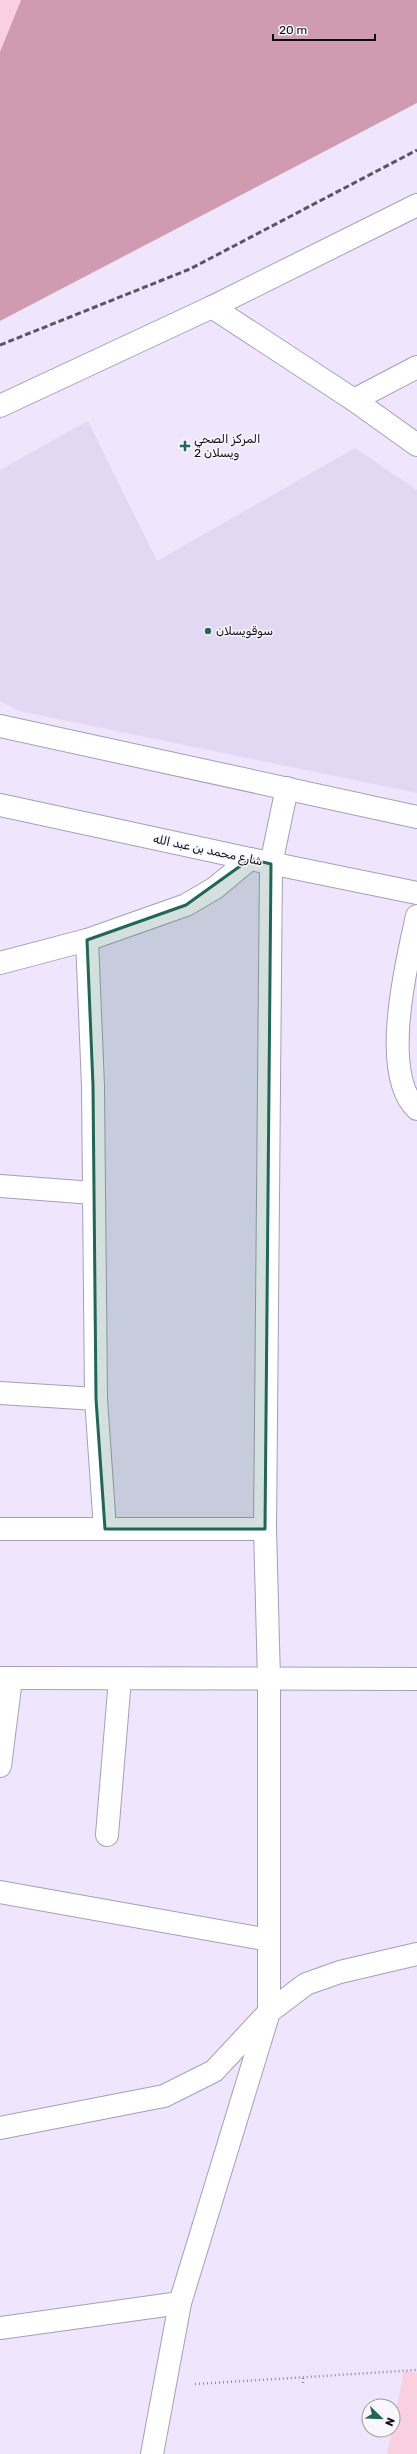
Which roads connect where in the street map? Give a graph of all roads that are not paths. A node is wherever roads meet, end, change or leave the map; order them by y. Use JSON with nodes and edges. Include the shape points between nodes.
{"nodes":[{"id":1,"x":417,"y":205,"type":"edge"},
{"id":2,"x":212,"y":307,"type":"junction"},
{"id":3,"x":417,"y":367,"type":"edge"},
{"id":4,"x":354,"y":400,"type":"junction"},
{"id":5,"x":0,"y":406,"type":"edge"},
{"id":6,"x":417,"y":445,"type":"edge"},
{"id":7,"x":0,"y":726,"type":"edge"},
{"id":8,"x":288,"y":788,"type":"junction"},
{"id":9,"x":0,"y":805,"type":"edge"},
{"id":10,"x":417,"y":817,"type":"edge"},
{"id":11,"x":250,"y":859,"type":"junction"},
{"id":12,"x":271,"y":864,"type":"junction"},
{"id":13,"x":417,"y":893,"type":"edge"},
{"id":14,"x":417,"y":916,"type":"edge"},
{"id":15,"x":87,"y":940,"type":"junction"},
{"id":16,"x":0,"y":963,"type":"edge"},
{"id":17,"x":417,"y":1109,"type":"edge"},
{"id":18,"x":0,"y":1186,"type":"edge"},
{"id":19,"x":93,"y":1193,"type":"junction"},
{"id":20,"x":0,"y":1393,"type":"edge"},
{"id":21,"x":96,"y":1399,"type":"junction"},
{"id":22,"x":0,"y":1529,"type":"edge"},
{"id":23,"x":105,"y":1529,"type":"junction"},
{"id":24,"x":265,"y":1529,"type":"junction"},
{"id":25,"x":5,"y":1678,"type":"edge"},
{"id":26,"x":120,"y":1679,"type":"junction"},
{"id":27,"x":417,"y":1679,"type":"edge"},
{"id":28,"x":269,"y":1680,"type":"junction"},
{"id":29,"x":0,"y":1766,"type":"edge"},
{"id":30,"x":107,"y":1835,"type":"dead end"},
{"id":31,"x":0,"y":1892,"type":"edge"},
{"id":32,"x":269,"y":1940,"type":"junction"},
{"id":33,"x":417,"y":1954,"type":"edge"},
{"id":34,"x":270,"y":2012,"type":"junction"},
{"id":35,"x":0,"y":2128,"type":"edge"},
{"id":36,"x":180,"y":2303,"type":"junction"},
{"id":37,"x":0,"y":2328,"type":"edge"},
{"id":38,"x":152,"y":2454,"type":"edge"}],
"edges":[{"from":1,"to":2,"type":"street"},
{"from":2,"to":4,"type":"street"},
{"from":2,"to":5,"type":"street"},
{"from":3,"to":4,"type":"street"},
{"from":4,"to":6,"type":"street"},
{"from":7,"to":8,"type":"street"},
{"from":8,"to":10,"type":"street"},
{"from":8,"to":12,"type":"street"},
{"from":9,"to":11,"type":"street","name":"شارع محمد بن عبد الله"},
{"from":11,"to":12,"type":"street","name":"شارع محمد بن عبد الله"},
{"from":11,"to":15,"type":"street","via":[[215,888],[186,905]]},
{"from":12,"to":13,"type":"street","name":"شارع محمد بن عبد الله"},
{"from":12,"to":24,"type":"street"},
{"from":14,"to":17,"type":"street","via":[[401,985],[398,1045],[403,1086],[410,1102]]},
{"from":15,"to":16,"type":"street"},
{"from":15,"to":19,"type":"street","via":[[93,1086]]},
{"from":18,"to":19,"type":"street"},
{"from":19,"to":21,"type":"street"},
{"from":20,"to":21,"type":"street"},
{"from":21,"to":23,"type":"street"},
{"from":22,"to":23,"type":"street"},
{"from":23,"to":24,"type":"street"},
{"from":24,"to":28,"type":"street"},
{"from":25,"to":26,"type":"street"},
{"from":25,"to":29,"type":"street"},
{"from":26,"to":28,"type":"street"},
{"from":26,"to":30,"type":"street"},
{"from":27,"to":28,"type":"street"},
{"from":28,"to":32,"type":"street"},
{"from":31,"to":32,"type":"street"},
{"from":32,"to":34,"type":"street"},
{"from":33,"to":34,"type":"street","via":[[340,1972],[306,1984]]},
{"from":34,"to":35,"type":"street","via":[[214,2070],[164,2096]]},
{"from":34,"to":36,"type":"street"},
{"from":36,"to":37,"type":"street"},
{"from":36,"to":38,"type":"street"}]}
